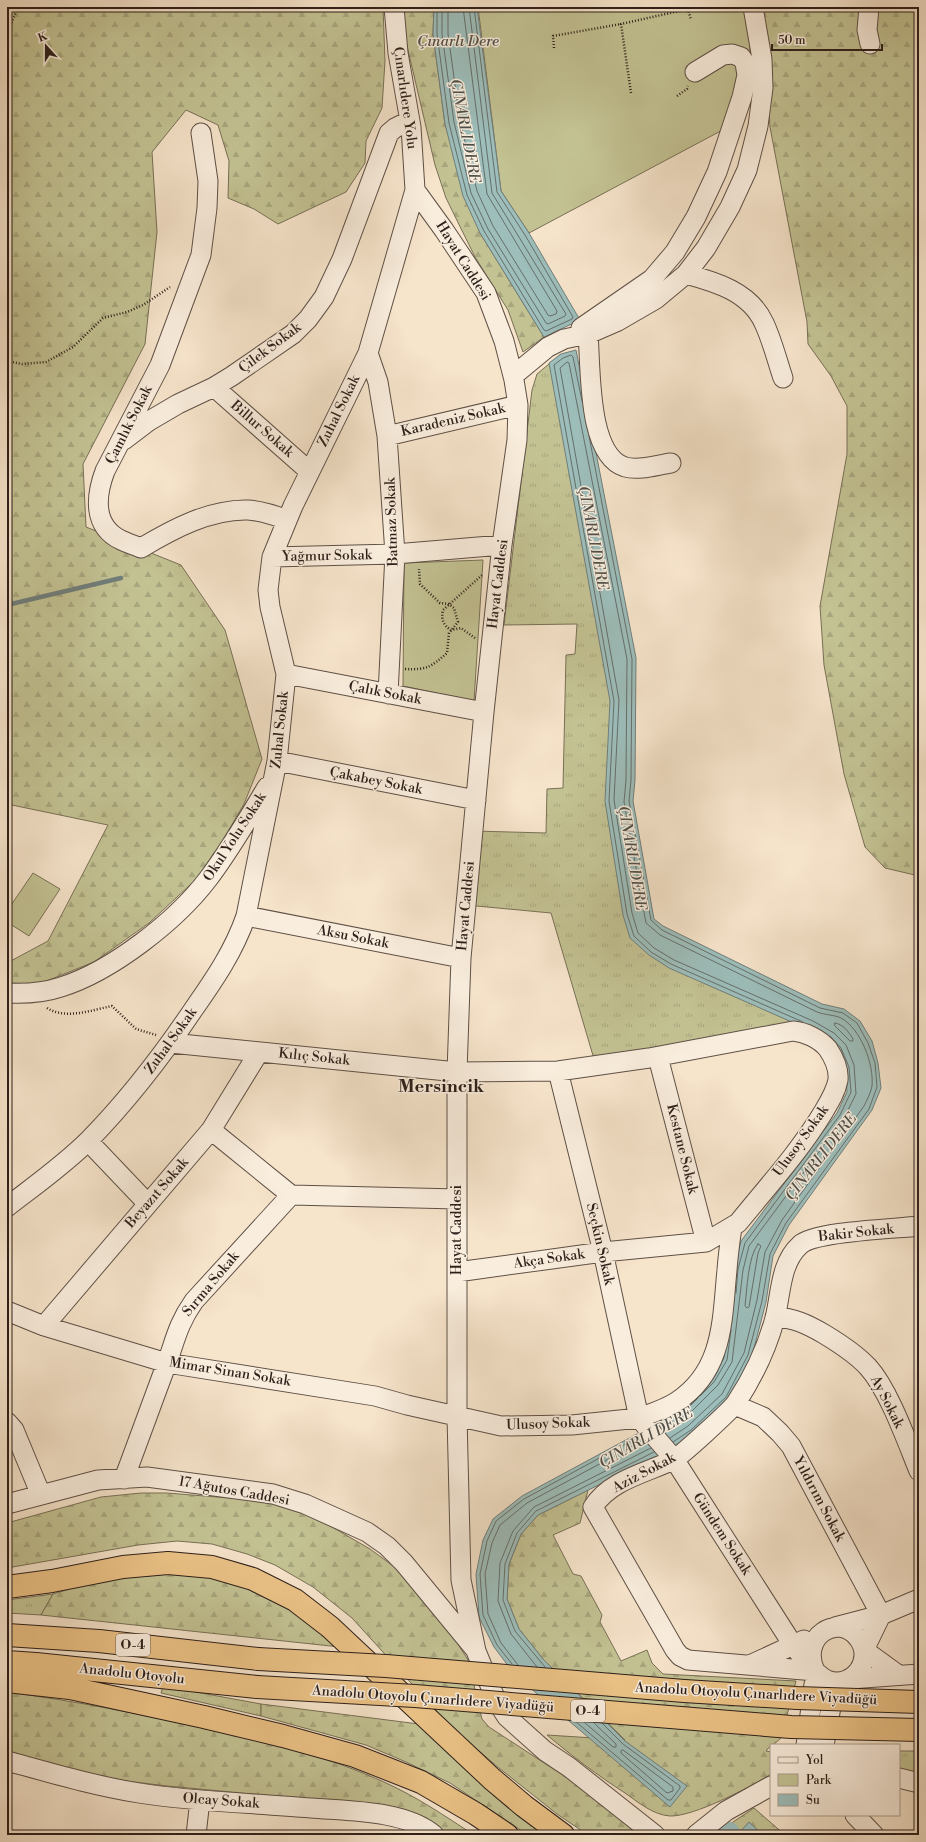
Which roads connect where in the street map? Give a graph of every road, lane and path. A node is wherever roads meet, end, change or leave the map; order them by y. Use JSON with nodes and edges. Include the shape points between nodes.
{"nodes":[{"id":1,"x":18,"y":7,"type":"edge"},
{"id":2,"x":394,"y":7,"type":"edge"},
{"id":3,"x":753,"y":7,"type":"edge"},
{"id":4,"x":869,"y":7,"type":"edge"},
{"id":5,"x":691,"y":20,"type":"dead end"},
{"id":6,"x":621,"y":24,"type":"junction"},
{"id":7,"x":7,"y":34,"type":"edge"},
{"id":8,"x":870,"y":44,"type":"dead end"},
{"id":9,"x":554,"y":48,"type":"dead end"},
{"id":10,"x":695,"y":72,"type":"dead end"},
{"id":11,"x":631,"y":93,"type":"dead end"},
{"id":12,"x":410,"y":121,"type":"junction"},
{"id":13,"x":201,"y":133,"type":"dead end"},
{"id":14,"x":415,"y":190,"type":"junction"},
{"id":15,"x":686,"y":274,"type":"junction"},
{"id":16,"x":171,"y":286,"type":"dead end"},
{"id":17,"x":588,"y":334,"type":"junction"},
{"id":18,"x":564,"y":339,"type":"junction"},
{"id":19,"x":368,"y":353,"type":"junction"},
{"id":20,"x":7,"y":361,"type":"edge"},
{"id":21,"x":513,"y":376,"type":"junction"},
{"id":22,"x":783,"y":378,"type":"dead end"},
{"id":23,"x":214,"y":387,"type":"junction"},
{"id":24,"x":518,"y":405,"type":"junction"},
{"id":25,"x":387,"y":436,"type":"junction"},
{"id":26,"x":120,"y":443,"type":"junction"},
{"id":27,"x":671,"y":463,"type":"dead end"},
{"id":28,"x":309,"y":471,"type":"junction"},
{"id":29,"x":287,"y":520,"type":"junction"},
{"id":30,"x":502,"y":545,"type":"junction"},
{"id":31,"x":417,"y":552,"type":"junction"},
{"id":32,"x":395,"y":554,"type":"junction"},
{"id":33,"x":272,"y":557,"type":"junction"},
{"id":34,"x":482,"y":575,"type":"dead end"},
{"id":35,"x":449,"y":604,"type":"junction"},
{"id":36,"x":451,"y":630,"type":"junction"},
{"id":37,"x":478,"y":643,"type":"dead end"},
{"id":38,"x":389,"y":669,"type":"junction"},
{"id":39,"x":286,"y":674,"type":"junction"},
{"id":40,"x":388,"y":694,"type":"junction"},
{"id":41,"x":484,"y":712,"type":"junction"},
{"id":42,"x":276,"y":768,"type":"junction"},
{"id":43,"x":476,"y":800,"type":"junction"},
{"id":44,"x":246,"y":916,"type":"junction"},
{"id":45,"x":461,"y":958,"type":"junction"},
{"id":46,"x":7,"y":992,"type":"edge"},
{"id":47,"x":38,"y":992,"type":"junction"},
{"id":48,"x":172,"y":1041,"type":"junction"},
{"id":49,"x":259,"y":1052,"type":"junction"},
{"id":50,"x":658,"y":1057,"type":"junction"},
{"id":51,"x":558,"y":1071,"type":"junction"},
{"id":52,"x":457,"y":1072,"type":"junction"},
{"id":53,"x":211,"y":1130,"type":"junction"},
{"id":54,"x":88,"y":1141,"type":"junction"},
{"id":55,"x":291,"y":1195,"type":"junction"},
{"id":56,"x":457,"y":1199,"type":"junction"},
{"id":57,"x":148,"y":1204,"type":"junction"},
{"id":58,"x":7,"y":1208,"type":"edge"},
{"id":59,"x":919,"y":1226,"type":"edge"},
{"id":60,"x":732,"y":1227,"type":"junction"},
{"id":61,"x":706,"y":1242,"type":"junction"},
{"id":62,"x":603,"y":1252,"type":"junction"},
{"id":63,"x":457,"y":1272,"type":"junction"},
{"id":64,"x":7,"y":1310,"type":"edge"},
{"id":65,"x":775,"y":1317,"type":"junction"},
{"id":66,"x":44,"y":1326,"type":"junction"},
{"id":67,"x":167,"y":1363,"type":"junction"},
{"id":68,"x":735,"y":1404,"type":"junction"},
{"id":69,"x":457,"y":1416,"type":"junction"},
{"id":70,"x":7,"y":1422,"type":"edge"},
{"id":71,"x":643,"y":1423,"type":"junction"},
{"id":72,"x":671,"y":1455,"type":"junction"},
{"id":73,"x":919,"y":1471,"type":"edge"},
{"id":74,"x":124,"y":1478,"type":"junction"},
{"id":75,"x":42,"y":1495,"type":"junction"},
{"id":76,"x":7,"y":1504,"type":"edge"},
{"id":77,"x":7,"y":1587,"type":"edge"},
{"id":78,"x":919,"y":1599,"type":"edge"},
{"id":79,"x":881,"y":1615,"type":"junction"},
{"id":80,"x":827,"y":1630,"type":"junction"},
{"id":81,"x":7,"y":1635,"type":"edge"},
{"id":82,"x":793,"y":1645,"type":"junction"},
{"id":83,"x":864,"y":1650,"type":"junction"},
{"id":84,"x":476,"y":1651,"type":"junction"},
{"id":85,"x":258,"y":1658,"type":"joint"},
{"id":86,"x":7,"y":1662,"type":"edge"},
{"id":87,"x":750,"y":1665,"type":"junction"},
{"id":88,"x":816,"y":1671,"type":"junction"},
{"id":89,"x":897,"y":1674,"type":"junction"},
{"id":90,"x":919,"y":1674,"type":"edge"},
{"id":91,"x":850,"y":1679,"type":"junction"},
{"id":92,"x":7,"y":1681,"type":"edge"},
{"id":93,"x":258,"y":1687,"type":"joint"},
{"id":94,"x":919,"y":1702,"type":"edge"},
{"id":95,"x":919,"y":1730,"type":"edge"},
{"id":96,"x":806,"y":1744,"type":"edge"},
{"id":97,"x":824,"y":1744,"type":"edge"},
{"id":98,"x":7,"y":1761,"type":"edge"},
{"id":99,"x":900,"y":1778,"type":"edge"},
{"id":100,"x":919,"y":1783,"type":"edge"},
{"id":101,"x":770,"y":1787,"type":"edge"},
{"id":102,"x":200,"y":1800,"type":"junction"},
{"id":103,"x":856,"y":1816,"type":"edge"},
{"id":104,"x":196,"y":1835,"type":"edge"},
{"id":105,"x":434,"y":1835,"type":"edge"},
{"id":106,"x":507,"y":1835,"type":"edge"},
{"id":107,"x":563,"y":1835,"type":"edge"},
{"id":108,"x":655,"y":1835,"type":"edge"},
{"id":109,"x":696,"y":1835,"type":"edge"},
{"id":110,"x":874,"y":1835,"type":"edge"}],
"edges":[{"from":1,"to":7,"type":"path"},
{"from":2,"to":12,"type":"street","name":"Çınarlıdere Yolu","via":[[398,53]]},
{"from":3,"to":15,"type":"street","via":[[762,59],[763,88],[758,126],[747,170],[706,248]]},
{"from":4,"to":8,"type":"street"},
{"from":5,"to":6,"type":"path","via":[[688,9]]},
{"from":6,"to":9,"type":"path","via":[[553,36]]},
{"from":6,"to":11,"type":"path"},
{"from":10,"to":18,"type":"street","via":[[723,55],[732,54],[741,57],[747,74],[717,172],[696,217],[675,252],[652,279]]},
{"from":12,"to":14,"type":"street","name":"Çınarlıdere Yolu"},
{"from":12,"to":23,"type":"street","name":"Çilek Sokak","via":[[389,133],[342,259],[324,297],[308,319],[293,334]]},
{"from":13,"to":26,"type":"street","name":"Çamlık Sokak","via":[[208,181],[202,255],[160,366]]},
{"from":14,"to":19,"type":"street","name":"Zuhal Sokak"},
{"from":14,"to":21,"type":"street","name":"Hayat Caddesi","via":[[486,293],[504,341]]},
{"from":15,"to":17,"type":"street","via":[[656,299],[618,322]]},
{"from":15,"to":22,"type":"street","via":[[716,282],[740,295],[755,308],[764,322]]},
{"from":16,"to":20,"type":"path","via":[[143,305],[103,318],[73,347],[46,362],[22,364]]},
{"from":17,"to":18,"type":"street"},
{"from":17,"to":27,"type":"street","via":[[593,412],[607,455],[617,464],[627,468]]},
{"from":18,"to":21,"type":"street","via":[[548,347]]},
{"from":19,"to":25,"type":"street","name":"Batmaz Sokak","via":[[378,382]]},
{"from":19,"to":28,"type":"street","name":"Zuhal Sokak"},
{"from":21,"to":24,"type":"street","name":"Hayat Caddesi"},
{"from":23,"to":26,"type":"street","name":"Çilek Sokak","via":[[160,414]]},
{"from":23,"to":28,"type":"street","name":"Billur Sokak"},
{"from":24,"to":25,"type":"street","name":"Karadeniz Sokak"},
{"from":24,"to":30,"type":"street","name":"Hayat Caddesi","via":[[517,440]]},
{"from":25,"to":32,"type":"street","name":"Batmaz Sokak"},
{"from":26,"to":29,"type":"street","name":"Çamlık Sokak","via":[[105,471],[99,488],[98,505],[101,519],[109,531],[119,539],[141,548],[161,536],[208,516],[228,511],[248,510]]},
{"from":28,"to":29,"type":"street","name":"Zuhal Sokak"},
{"from":29,"to":33,"type":"street","name":"Zuhal Sokak"},
{"from":30,"to":31,"type":"street","name":"Yağmur Sokak"},
{"from":30,"to":41,"type":"street","name":"Hayat Caddesi"},
{"from":31,"to":32,"type":"street","name":"Yağmur Sokak"},
{"from":31,"to":35,"type":"path","via":[[420,584],[440,603]]},
{"from":32,"to":33,"type":"street","name":"Yağmur Sokak"},
{"from":32,"to":38,"type":"street","name":"Batmaz Sokak"},
{"from":33,"to":39,"type":"street","name":"Zuhal Sokak","via":[[269,601]]},
{"from":34,"to":35,"type":"path"},
{"from":35,"to":36,"type":"path","via":[[454,608],[458,622]]},
{"from":35,"to":36,"type":"path","via":[[443,610],[442,617],[445,626]]},
{"from":36,"to":37,"type":"path","via":[[461,628]]},
{"from":36,"to":38,"type":"path","via":[[447,653],[437,662],[423,670]]},
{"from":38,"to":40,"type":"street","name":"Batmaz Sokak"},
{"from":39,"to":40,"type":"street","name":"Çalık Sokak"},
{"from":39,"to":42,"type":"street","name":"Zuhal Sokak"},
{"from":40,"to":41,"type":"street","name":"Çalık Sokak"},
{"from":41,"to":43,"type":"street","name":"Hayat Caddesi"},
{"from":42,"to":43,"type":"street","name":"Çakabey Sokak"},
{"from":42,"to":44,"type":"street","name":"Zuhal Sokak"},
{"from":42,"to":47,"type":"street","name":"Okul Yolu Sokak","via":[[225,856],[191,900],[166,923],[108,965],[60,988]]},
{"from":43,"to":45,"type":"street","name":"Hayat Caddesi"},
{"from":44,"to":45,"type":"street","name":"Aksu Sokak"},
{"from":44,"to":48,"type":"street","name":"Zuhal Sokak","via":[[221,970]]},
{"from":45,"to":52,"type":"street","name":"Hayat Caddesi"},
{"from":46,"to":47,"type":"street","name":"Okul Yolu Sokak"},
{"from":47,"to":48,"type":"path","via":[[42,1002],[55,1012],[77,1014],[112,1006],[136,1029]]},
{"from":48,"to":49,"type":"street","name":"Kılıç Sokak"},
{"from":48,"to":54,"type":"street","name":"Zuhal Sokak","via":[[132,1093]]},
{"from":49,"to":52,"type":"street","name":"Kılıç Sokak"},
{"from":49,"to":53,"type":"street","name":"Beyazıt Sokak"},
{"from":50,"to":51,"type":"street","name":"Ulusoy Sokak"},
{"from":50,"to":60,"type":"street","name":"Ulusoy Sokak","via":[[793,1031],[801,1032],[824,1045],[836,1062],[836,1088],[813,1130],[738,1223]]},
{"from":50,"to":61,"type":"street","name":"Kestane Sokak"},
{"from":51,"to":52,"type":"street","name":"Ulusoy Sokak"},
{"from":51,"to":62,"type":"street","name":"Seçkin Sokak"},
{"from":52,"to":56,"type":"street","name":"Hayat Caddesi"},
{"from":53,"to":55,"type":"street"},
{"from":53,"to":57,"type":"street","name":"Beyazıt Sokak"},
{"from":54,"to":57,"type":"street"},
{"from":54,"to":58,"type":"street","name":"Zuhal Sokak"},
{"from":55,"to":56,"type":"street"},
{"from":55,"to":67,"type":"street","name":"Sırma Sokak","via":[[194,1301],[176,1332]]},
{"from":56,"to":63,"type":"street","name":"Hayat Caddesi"},
{"from":57,"to":66,"type":"street","name":"Beyazıt Sokak"},
{"from":59,"to":65,"type":"street","name":"Bakir Sokak","via":[[809,1239],[792,1255],[780,1286]]},
{"from":60,"to":61,"type":"street","name":"Akça Sokak"},
{"from":60,"to":71,"type":"street","name":"Ulusoy Sokak","via":[[723,1324],[710,1363],[701,1379],[688,1392]]},
{"from":61,"to":62,"type":"street","name":"Akça Sokak"},
{"from":62,"to":63,"type":"street","name":"Akça Sokak"},
{"from":62,"to":71,"type":"street","name":"Seçkin Sokak"},
{"from":63,"to":69,"type":"street","name":"Hayat Caddesi"},
{"from":64,"to":66,"type":"street","name":"Mimar Sinan Sokak"},
{"from":65,"to":68,"type":"street","name":"Aziz Sokak","via":[[759,1363]]},
{"from":65,"to":73,"type":"street","name":"Ay Sokak","via":[[803,1322],[836,1340],[869,1367],[883,1390]]},
{"from":66,"to":67,"type":"street","name":"Mimar Sinan Sokak"},
{"from":67,"to":69,"type":"street","name":"Mimar Sinan Sokak","via":[[375,1396]]},
{"from":67,"to":74,"type":"street","name":"Sırma Sokak"},
{"from":68,"to":72,"type":"street","name":"Aziz Sokak"},
{"from":68,"to":79,"type":"street","name":"Yıldırım Sokak","via":[[763,1417],[791,1446]]},
{"from":69,"to":71,"type":"street","name":"Ulusoy Sokak","via":[[501,1426]]},
{"from":69,"to":84,"type":"street","name":"Hayat Caddesi","via":[[461,1580]]},
{"from":70,"to":75,"type":"street","via":[[14,1430]]},
{"from":71,"to":72,"type":"street","name":"Gündem Sokak"},
{"from":72,"to":82,"type":"street","name":"Gündem Sokak"},
{"from":72,"to":87,"type":"street","name":"Aziz Sokak","via":[[604,1494],[593,1507],[674,1650],[688,1660]]},
{"from":74,"to":75,"type":"street","name":"17 Ağutos Caddesi","via":[[98,1480]]},
{"from":74,"to":84,"type":"street","name":"17 Ağutos Caddesi","via":[[147,1477],[273,1494],[305,1504],[367,1532],[387,1546],[404,1563]]},
{"from":75,"to":76,"type":"street","name":"17 Ağutos Caddesi"},
{"from":77,"to":107,"type":"highway","via":[[123,1567],[168,1563],[212,1567],[253,1580],[295,1600],[330,1627],[492,1779]]},
{"from":78,"to":79,"type":"street","name":"Aziz Sokak"},
{"from":79,"to":80,"type":"street","name":"Aziz Sokak"},
{"from":79,"to":83,"type":"street"},
{"from":80,"to":82,"type":"street","name":"Aziz Sokak"},
{"from":80,"to":83,"type":"street","via":[[848,1630],[859,1638]]},
{"from":80,"to":88,"type":"street","via":[[816,1638],[812,1645],[810,1654]]},
{"from":81,"to":85,"type":"highway","name":"Anadolu Otoyolu","number":"O-4","via":[[99,1641]]},
{"from":82,"to":87,"type":"street","name":"Aziz Sokak"},
{"from":82,"to":88,"type":"street","name":"Gündem Sokak"},
{"from":83,"to":89,"type":"street"},
{"from":83,"to":91,"type":"street","via":[[862,1666]]},
{"from":84,"to":108,"type":"street","via":[[496,1700],[507,1717],[545,1751]]},
{"from":85,"to":94,"type":"highway","name":"Anadolu Otoyolu Çınarlıdere Viyadüğü","number":"O-4","bridge":true,"via":[[386,1666],[691,1692]]},
{"from":86,"to":93,"type":"highway","name":"Anadolu Otoyolu","number":"O-4"},
{"from":87,"to":88,"type":"street","name":"Aziz Sokak"},
{"from":88,"to":91,"type":"street","via":[[828,1680]]},
{"from":88,"to":96,"type":"street"},
{"from":89,"to":90,"type":"street"},
{"from":89,"to":91,"type":"street"},
{"from":91,"to":97,"type":"street","via":[[838,1687],[833,1696]]},
{"from":92,"to":106,"type":"highway","via":[[70,1688],[196,1715],[355,1756],[421,1782]]},
{"from":93,"to":95,"type":"highway","name":"Anadolu Otoyolu Çınarlıdere Viyadüğü","number":"O-4","bridge":true,"via":[[415,1696],[791,1727]]},
{"from":98,"to":102,"type":"street","name":"Olcay Sokak","via":[[105,1787]]},
{"from":99,"to":100,"type":"street"},
{"from":101,"to":109,"type":"street","via":[[726,1811]]},
{"from":102,"to":104,"type":"street"},
{"from":102,"to":105,"type":"street","name":"Olcay Sokak","via":[[366,1812],[408,1822]]},
{"from":103,"to":110,"type":"street"}]}
